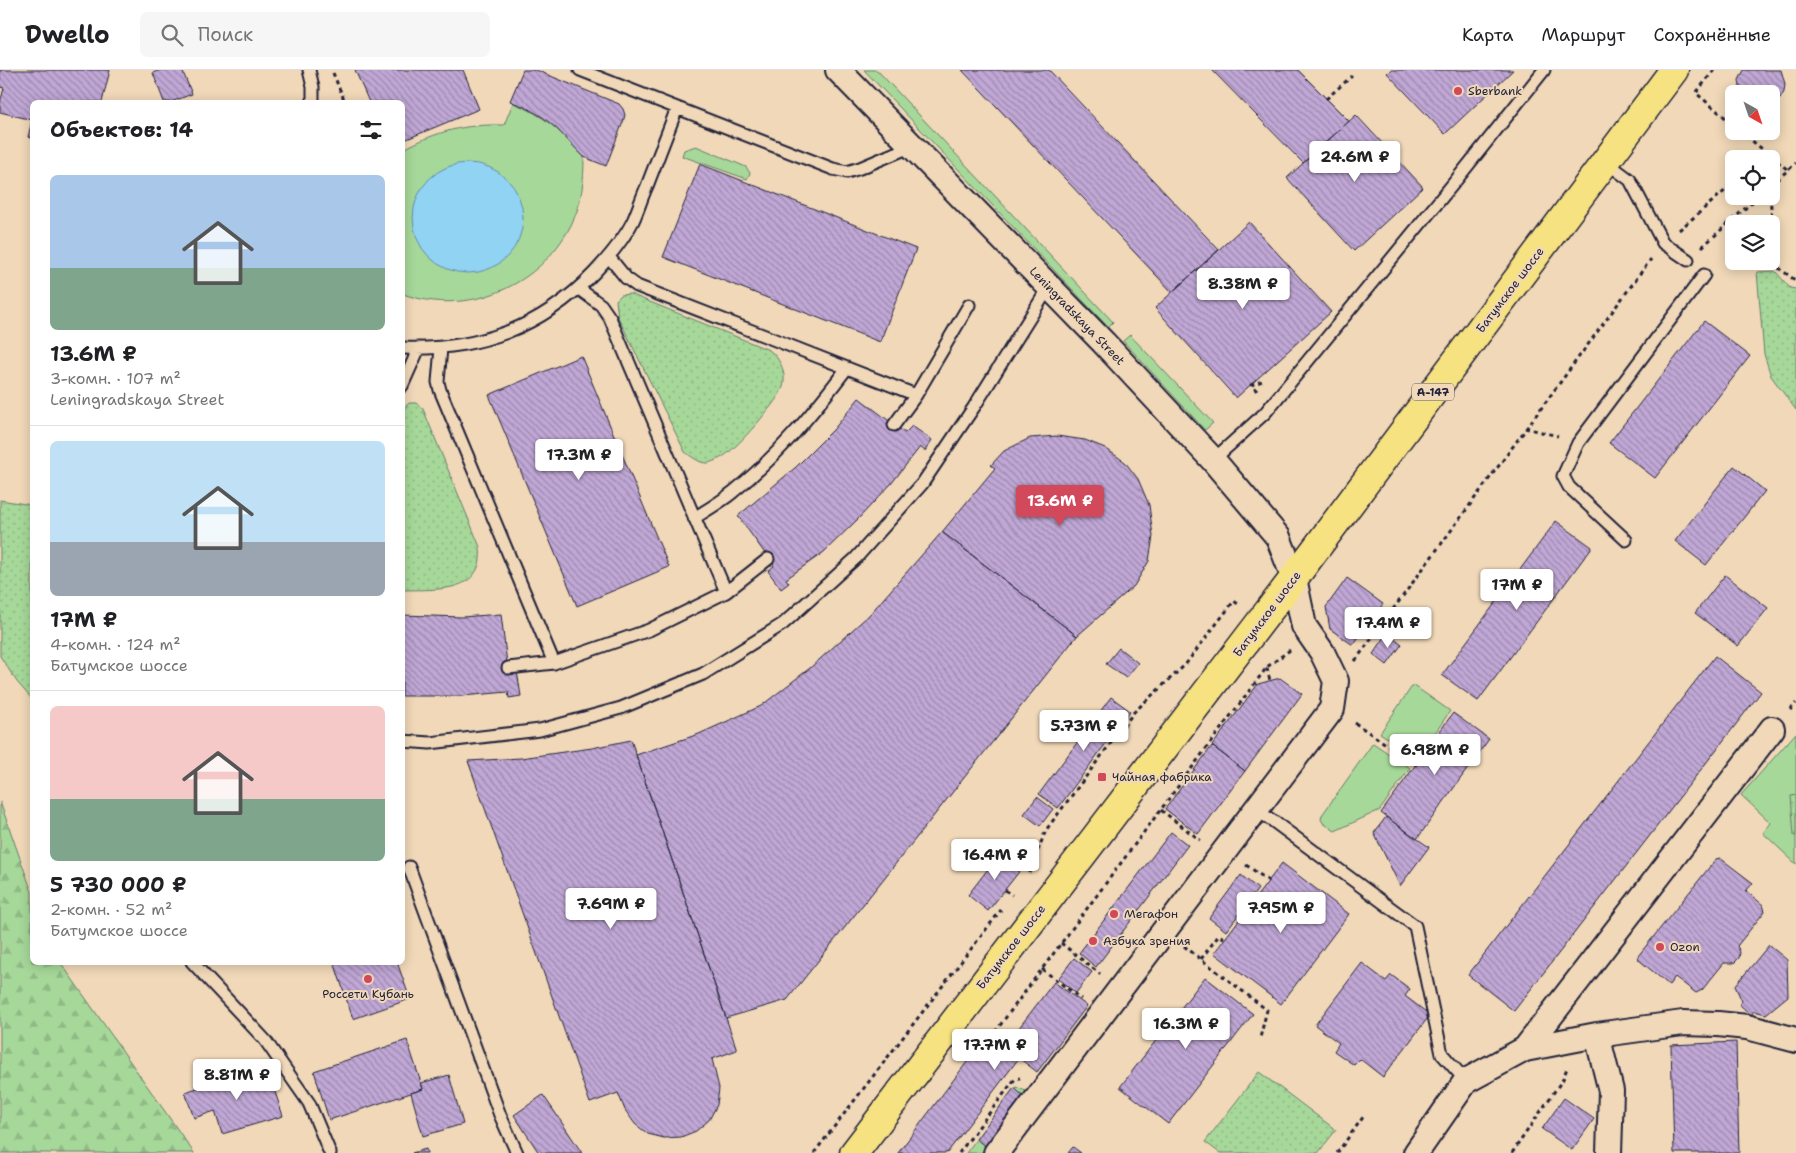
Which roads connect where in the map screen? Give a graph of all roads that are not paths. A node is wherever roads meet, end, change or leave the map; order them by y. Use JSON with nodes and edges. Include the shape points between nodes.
{"nodes":[{"id":1,"x":309,"y":70,"type":"edge"},
{"id":2,"x":580,"y":70,"type":"edge"},
{"id":3,"x":838,"y":70,"type":"edge"},
{"id":4,"x":1544,"y":70,"type":"edge"},
{"id":5,"x":1674,"y":70,"type":"edge"},
{"id":6,"x":313,"y":100,"type":"edge"},
{"id":7,"x":677,"y":108,"type":"junction"},
{"id":8,"x":912,"y":146,"type":"junction"},
{"id":9,"x":1606,"y":162,"type":"junction"},
{"id":10,"x":609,"y":257,"type":"junction"},
{"id":11,"x":1688,"y":260,"type":"road end"},
{"id":12,"x":1704,"y":275,"type":"dead end"},
{"id":13,"x":1049,"y":287,"type":"junction"},
{"id":14,"x":579,"y":289,"type":"junction"},
{"id":15,"x":969,"y":305,"type":"dead end"},
{"id":16,"x":405,"y":348,"type":"edge"},
{"id":17,"x":419,"y":348,"type":"junction"},
{"id":18,"x":441,"y":348,"type":"junction"},
{"id":19,"x":847,"y":368,"type":"junction"},
{"id":20,"x":405,"y":379,"type":"edge"},
{"id":21,"x":916,"y":395,"type":"junction"},
{"id":22,"x":894,"y":425,"type":"dead end"},
{"id":23,"x":1213,"y":460,"type":"junction"},
{"id":24,"x":694,"y":518,"type":"junction"},
{"id":25,"x":1626,"y":540,"type":"dead end"},
{"id":26,"x":768,"y":559,"type":"dead end"},
{"id":27,"x":1294,"y":578,"type":"junction"},
{"id":28,"x":726,"y":592,"type":"junction"},
{"id":29,"x":554,"y":663,"type":"junction"},
{"id":30,"x":508,"y":668,"type":"dead end"},
{"id":31,"x":1772,"y":728,"type":"dead end"},
{"id":32,"x":405,"y":741,"type":"edge"},
{"id":33,"x":1256,"y":810,"type":"junction"},
{"id":34,"x":409,"y":867,"type":"dead end"},
{"id":35,"x":195,"y":965,"type":"edge"},
{"id":36,"x":1587,"y":1037,"type":"junction"},
{"id":37,"x":1796,"y":1040,"type":"edge"},
{"id":38,"x":1525,"y":1049,"type":"junction"},
{"id":39,"x":1466,"y":1081,"type":"junction"},
{"id":40,"x":330,"y":1153,"type":"edge"},
{"id":41,"x":517,"y":1153,"type":"edge"},
{"id":42,"x":854,"y":1153,"type":"edge"},
{"id":43,"x":996,"y":1153,"type":"edge"},
{"id":44,"x":1416,"y":1153,"type":"edge"},
{"id":45,"x":1610,"y":1153,"type":"edge"}],
"edges":[{"from":1,"to":6,"type":"lane"},
{"from":2,"to":7,"type":"lane"},
{"from":3,"to":8,"type":"street","name":"Leningradskaya Street"},
{"from":4,"to":23,"type":"lane","via":[[1265,412]]},
{"from":5,"to":9,"type":"highway","name":"Батумское шоссе","number":"А-147"},
{"from":7,"to":8,"type":"lane","via":[[847,172]]},
{"from":7,"to":10,"type":"lane","via":[[633,221]]},
{"from":8,"to":13,"type":"street","name":"Leningradskaya Street"},
{"from":9,"to":11,"type":"lane","via":[[1630,180],[1663,243]]},
{"from":9,"to":27,"type":"highway","name":"Батумское шоссе","number":"А-147"},
{"from":10,"to":14,"type":"lane"},
{"from":10,"to":19,"type":"lane","via":[[637,286]]},
{"from":12,"to":25,"type":"lane","via":[[1578,443],[1563,476],[1569,487]]},
{"from":13,"to":23,"type":"street","name":"Leningradskaya Street"},
{"from":13,"to":32,"type":"lane","via":[[922,484],[856,558],[782,624],[703,674],[621,708],[540,730],[430,743]]},
{"from":14,"to":18,"type":"lane","via":[[539,318],[515,330],[485,340]]},
{"from":14,"to":24,"type":"lane","via":[[600,305],[610,318]]},
{"from":15,"to":21,"type":"lane"},
{"from":16,"to":17,"type":"lane"},
{"from":17,"to":18,"type":"lane"},
{"from":17,"to":20,"type":"lane"},
{"from":18,"to":29,"type":"lane","via":[[440,390]]},
{"from":19,"to":21,"type":"lane"},
{"from":19,"to":24,"type":"lane","via":[[782,447],[732,492]]},
{"from":21,"to":22,"type":"lane"},
{"from":23,"to":27,"type":"street","name":"Leningradskaya Street","via":[[1278,537]]},
{"from":24,"to":28,"type":"lane"},
{"from":26,"to":28,"type":"lane"},
{"from":27,"to":33,"type":"street","name":"Leningradskaya Street","via":[[1304,626],[1336,681],[1332,710]]},
{"from":27,"to":42,"type":"highway","name":"Батумское шоссе","number":"А-147"},
{"from":28,"to":29,"type":"lane","via":[[649,630]]},
{"from":29,"to":30,"type":"lane"},
{"from":31,"to":38,"type":"street"},
{"from":33,"to":39,"type":"lane","via":[[1414,926],[1442,1054]]},
{"from":33,"to":43,"type":"street","name":"Leningradskaya Street"},
{"from":34,"to":41,"type":"lane"},
{"from":35,"to":40,"type":"lane","via":[[265,1040],[308,1103]]},
{"from":36,"to":37,"type":"street","via":[[1683,1023],[1747,1027]]},
{"from":36,"to":38,"type":"street"},
{"from":36,"to":45,"type":"street","via":[[1611,1091]]},
{"from":38,"to":39,"type":"street"},
{"from":39,"to":44,"type":"street"}]}
